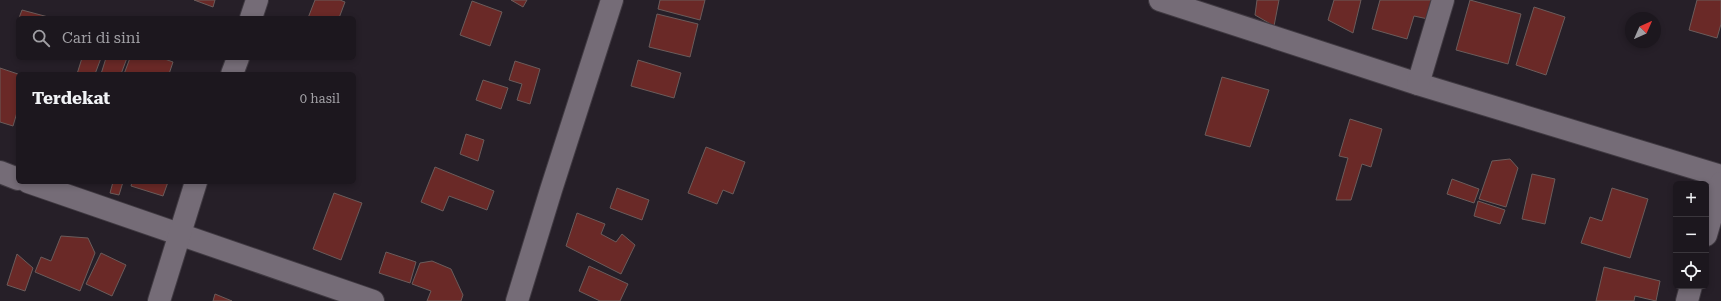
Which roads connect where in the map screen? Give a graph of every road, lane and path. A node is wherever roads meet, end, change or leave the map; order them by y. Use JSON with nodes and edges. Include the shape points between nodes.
{"nodes":[{"id":1,"x":257,"y":0,"type":"edge"},
{"id":2,"x":612,"y":0,"type":"edge"},
{"id":3,"x":1160,"y":0,"type":"edge"},
{"id":4,"x":1442,"y":0,"type":"edge"},
{"id":5,"x":252,"y":16,"type":"edge"},
{"id":6,"x":237,"y":60,"type":"edge"},
{"id":7,"x":233,"y":72,"type":"edge"},
{"id":8,"x":1418,"y":84,"type":"junction"},
{"id":9,"x":0,"y":172,"type":"edge"},
{"id":10,"x":1721,"y":176,"type":"edge"},
{"id":11,"x":16,"y":178,"type":"edge"},
{"id":12,"x":1721,"y":183,"type":"edge"},
{"id":13,"x":34,"y":184,"type":"edge"},
{"id":14,"x":195,"y":184,"type":"edge"},
{"id":15,"x":1709,"y":224,"type":"edge"},
{"id":16,"x":179,"y":234,"type":"junction"},
{"id":17,"x":1690,"y":289,"type":"edge"},
{"id":18,"x":160,"y":301,"type":"edge"},
{"id":19,"x":373,"y":301,"type":"edge"},
{"id":20,"x":517,"y":301,"type":"edge"},
{"id":21,"x":1687,"y":301,"type":"edge"}],
"edges":[{"from":1,"to":5,"type":"street"},
{"from":2,"to":20,"type":"street"},
{"from":3,"to":8,"type":"street"},
{"from":4,"to":8,"type":"street"},
{"from":6,"to":7,"type":"street"},
{"from":8,"to":10,"type":"street"},
{"from":9,"to":11,"type":"street"},
{"from":12,"to":15,"type":"street"},
{"from":13,"to":16,"type":"street"},
{"from":14,"to":16,"type":"street"},
{"from":16,"to":18,"type":"street"},
{"from":16,"to":19,"type":"street"},
{"from":17,"to":21,"type":"street"}]}
